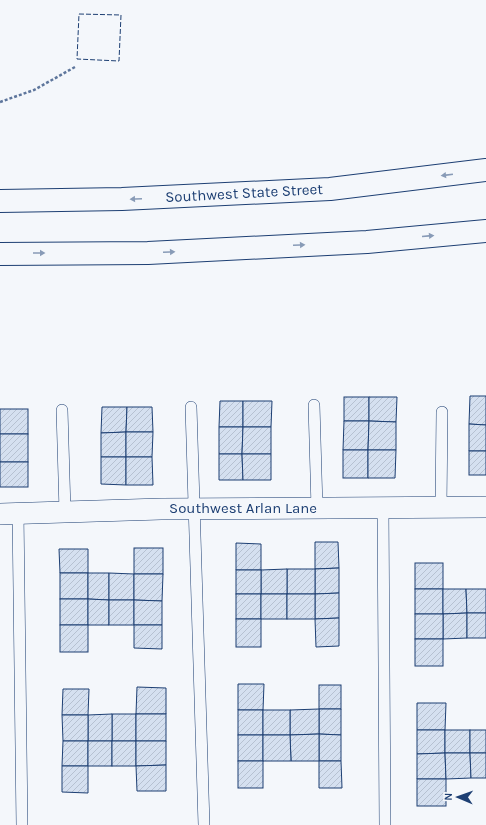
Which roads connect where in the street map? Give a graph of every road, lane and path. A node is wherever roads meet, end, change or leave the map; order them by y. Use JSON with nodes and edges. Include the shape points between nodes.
{"nodes":[{"id":1,"x":75,"y":67,"type":"dead end"},
{"id":2,"x":0,"y":102,"type":"edge"},
{"id":3,"x":486,"y":170,"type":"edge"},
{"id":4,"x":0,"y":201,"type":"edge"},
{"id":5,"x":486,"y":231,"type":"edge"},
{"id":6,"x":0,"y":254,"type":"edge"},
{"id":7,"x":314,"y":405,"type":"dead end"},
{"id":8,"x":191,"y":407,"type":"dead end"},
{"id":9,"x":62,"y":410,"type":"dead end"},
{"id":10,"x":442,"y":412,"type":"dead end"},
{"id":11,"x":383,"y":507,"type":"junction"},
{"id":12,"x":442,"y":507,"type":"junction"},
{"id":13,"x":486,"y":507,"type":"edge"},
{"id":14,"x":317,"y":508,"type":"junction"},
{"id":15,"x":195,"y":509,"type":"junction"},
{"id":16,"x":65,"y":511,"type":"junction"},
{"id":17,"x":9,"y":514,"type":"edge"},
{"id":18,"x":22,"y":825,"type":"edge"},
{"id":19,"x":204,"y":825,"type":"edge"},
{"id":20,"x":385,"y":825,"type":"edge"}],
"edges":[{"from":1,"to":2,"type":"path","via":[[34,90]]},
{"from":3,"to":4,"type":"main road","name":"Southwest State Street","one_way":true,"via":[[330,189],[122,199]]},
{"from":6,"to":5,"type":"main road","one_way":true,"via":[[148,253],[367,242]]},
{"from":7,"to":14,"type":"lane"},
{"from":8,"to":15,"type":"lane"},
{"from":9,"to":16,"type":"lane"},
{"from":10,"to":12,"type":"lane"},
{"from":11,"to":12,"type":"street","name":"Southwest Arlan Lane"},
{"from":11,"to":14,"type":"street","name":"Southwest Arlan Lane"},
{"from":11,"to":20,"type":"lane"},
{"from":12,"to":13,"type":"street","name":"Southwest Arlan Lane"},
{"from":14,"to":15,"type":"street","name":"Southwest Arlan Lane"},
{"from":15,"to":16,"type":"street","name":"Southwest Arlan Lane"},
{"from":15,"to":19,"type":"lane"},
{"from":16,"to":17,"type":"street","name":"Southwest Arlan Lane"},
{"from":17,"to":18,"type":"lane"}]}
